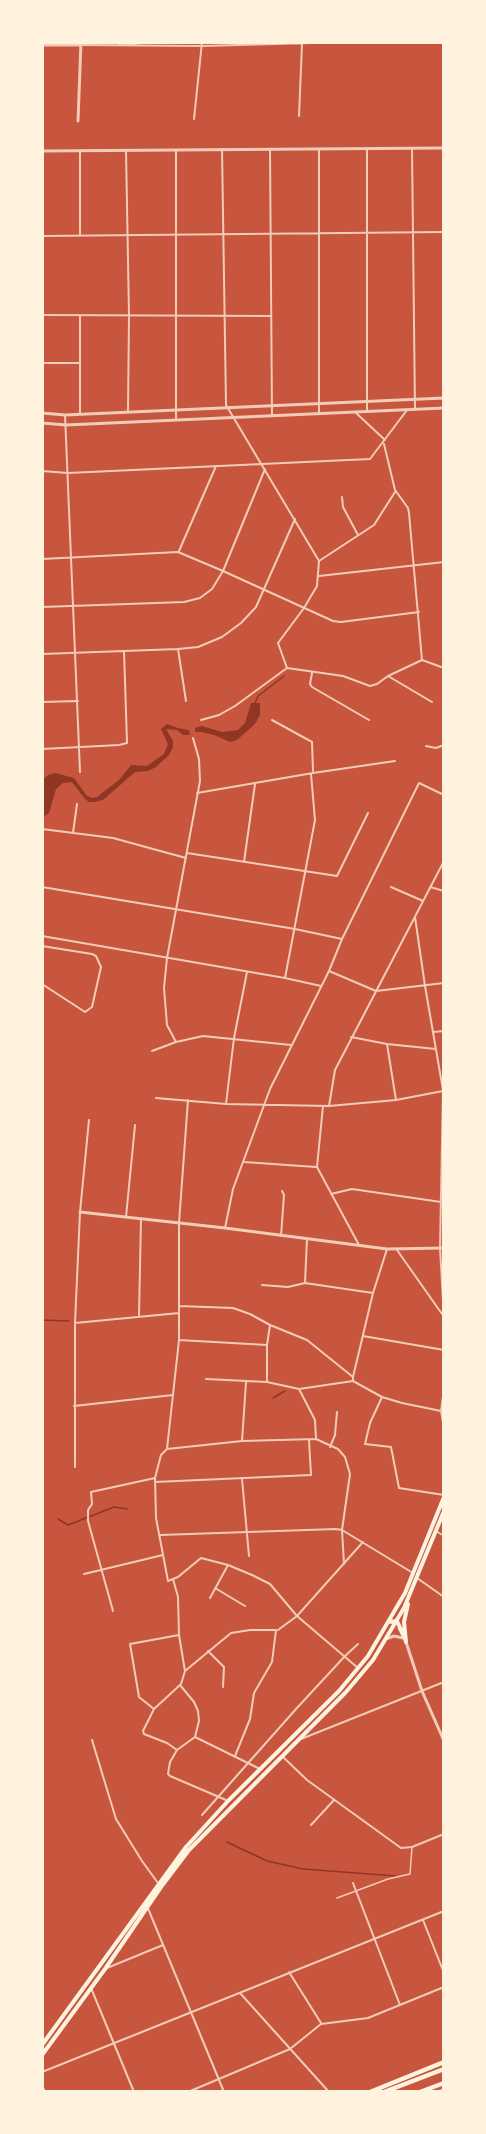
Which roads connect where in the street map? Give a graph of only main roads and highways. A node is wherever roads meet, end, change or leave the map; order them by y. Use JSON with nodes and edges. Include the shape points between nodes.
{"nodes":[{"id":1,"x":444,"y":1496,"type":"edge"},
{"id":2,"x":444,"y":1510,"type":"edge"},
{"id":3,"x":411,"y":1594,"type":"junction"},
{"id":4,"x":397,"y":1621,"type":"junction"},
{"id":5,"x":388,"y":1622,"type":"junction"},
{"id":6,"x":42,"y":2044,"type":"edge"},
{"id":7,"x":42,"y":2055,"type":"edge"},
{"id":8,"x":444,"y":2062,"type":"edge"},
{"id":9,"x":444,"y":2069,"type":"edge"},
{"id":10,"x":444,"y":2083,"type":"edge"},
{"id":11,"x":370,"y":2092,"type":"edge"},
{"id":12,"x":384,"y":2092,"type":"edge"},
{"id":13,"x":420,"y":2092,"type":"edge"}],
"edges":[{"from":1,"to":5,"type":"highway"},
{"from":2,"to":3,"type":"highway"},
{"from":3,"to":4,"type":"highway"},
{"from":3,"to":4,"type":"highway","via":[[404,1622],[406,1642]]},
{"from":4,"to":5,"type":"highway"},
{"from":4,"to":7,"type":"highway","via":[[354,1683],[201,1836],[178,1864]]},
{"from":5,"to":6,"type":"highway","via":[[339,1691],[186,1847]]},
{"from":8,"to":11,"type":"highway"},
{"from":9,"to":12,"type":"highway"},
{"from":10,"to":13,"type":"highway"}]}
